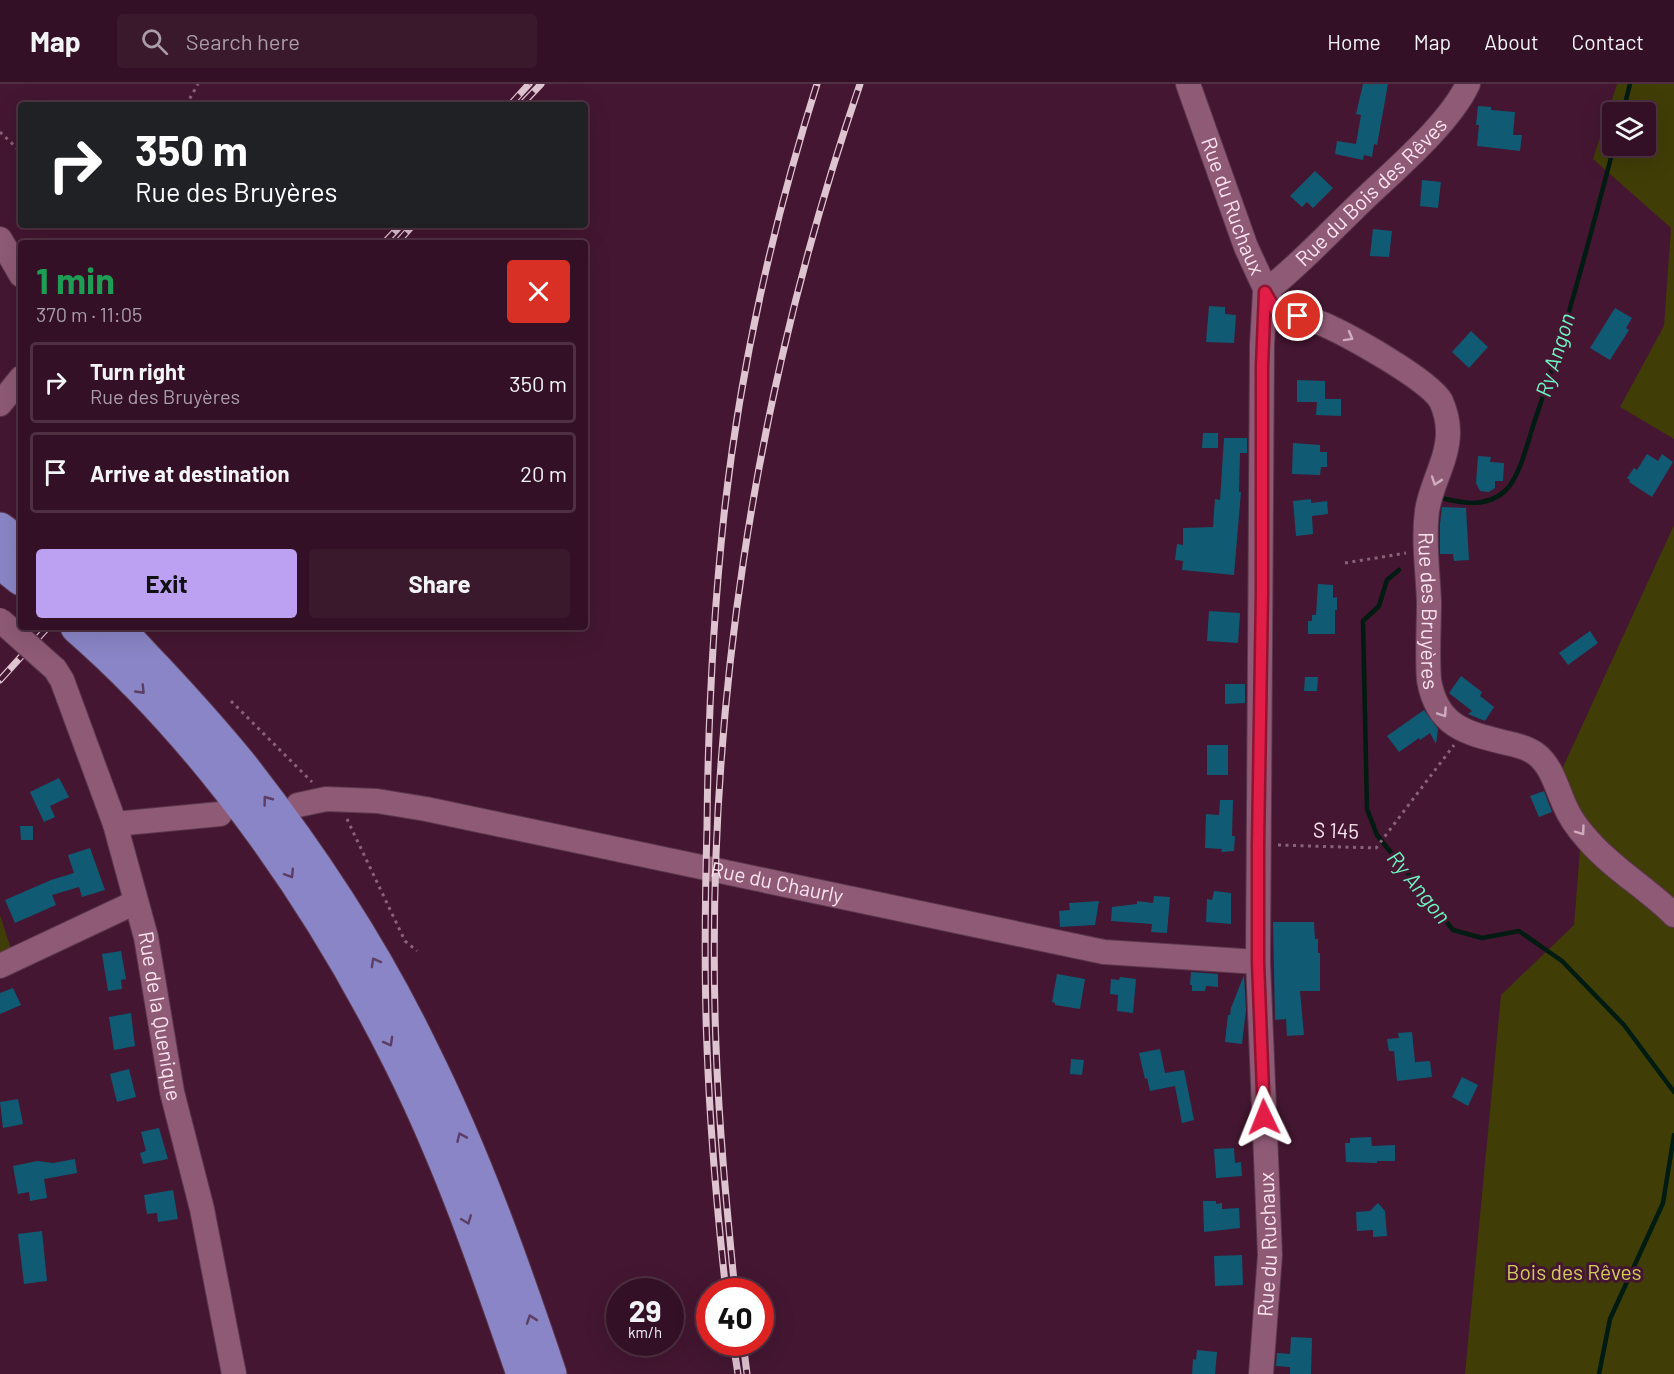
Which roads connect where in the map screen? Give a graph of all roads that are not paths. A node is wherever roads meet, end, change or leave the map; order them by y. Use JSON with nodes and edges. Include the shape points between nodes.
{"nodes":[{"id":1,"x":1188,"y":84,"type":"edge"},
{"id":2,"x":1468,"y":84,"type":"edge"},
{"id":3,"x":0,"y":239,"type":"edge"},
{"id":4,"x":18,"y":269,"type":"edge"},
{"id":5,"x":1265,"y":292,"type":"junction"},
{"id":6,"x":18,"y":382,"type":"edge"},
{"id":7,"x":0,"y":404,"type":"edge"},
{"id":8,"x":0,"y":529,"type":"edge"},
{"id":9,"x":13,"y":564,"type":"edge"},
{"id":10,"x":0,"y":620,"type":"edge"},
{"id":11,"x":103,"y":633,"type":"edge"},
{"id":12,"x":298,"y":804,"type":"dead end"},
{"id":13,"x":220,"y":814,"type":"dead end"},
{"id":14,"x":115,"y":825,"type":"junction"},
{"id":15,"x":136,"y":902,"type":"junction"},
{"id":16,"x":1674,"y":915,"type":"edge"},
{"id":17,"x":1258,"y":962,"type":"junction"},
{"id":18,"x":0,"y":966,"type":"edge"},
{"id":19,"x":234,"y":1374,"type":"edge"},
{"id":20,"x":523,"y":1374,"type":"edge"},
{"id":21,"x":550,"y":1374,"type":"edge"},
{"id":22,"x":1261,"y":1374,"type":"edge"}],
"edges":[{"from":1,"to":5,"type":"street","name":"Rue du Ruchaux"},
{"from":2,"to":5,"type":"street","name":"Rue du Bois des Rêves","via":[[1444,119],[1404,161],[1290,273]]},
{"from":3,"to":4,"type":"street"},
{"from":5,"to":16,"type":"street","name":"Rue des Bruyères","one_way":true,"via":[[1275,310],[1321,323],[1350,337],[1417,378],[1440,400],[1448,432],[1425,532],[1431,692],[1446,719],[1465,731],[1534,753],[1546,765],[1566,809],[1587,839]]},
{"from":5,"to":17,"type":"street","name":"Rue du Ruchaux"},
{"from":6,"to":7,"type":"street"},
{"from":8,"to":9,"type":"highway"},
{"from":10,"to":14,"type":"street","name":"Rue de la Quenique","bridge":true,"via":[[55,669],[62,680]]},
{"from":11,"to":20,"type":"highway","one_way":true,"via":[[284,864],[342,956],[400,1062],[441,1155]]},
{"from":21,"to":11,"type":"highway","one_way":true,"via":[[464,1143],[422,1049],[363,942],[307,853],[206,722]]},
{"from":12,"to":17,"type":"street","name":"Rue du Chaurly","via":[[326,799],[377,801],[426,809],[1104,952]]},
{"from":13,"to":14,"type":"street"},
{"from":14,"to":15,"type":"street","name":"Rue de la Quenique"},
{"from":15,"to":18,"type":"street"},
{"from":15,"to":19,"type":"street","name":"Rue de la Quenique","via":[[146,937],[172,1092],[202,1209]]},
{"from":17,"to":22,"type":"street","name":"Rue du Ruchaux","via":[[1270,1255]]}]}
